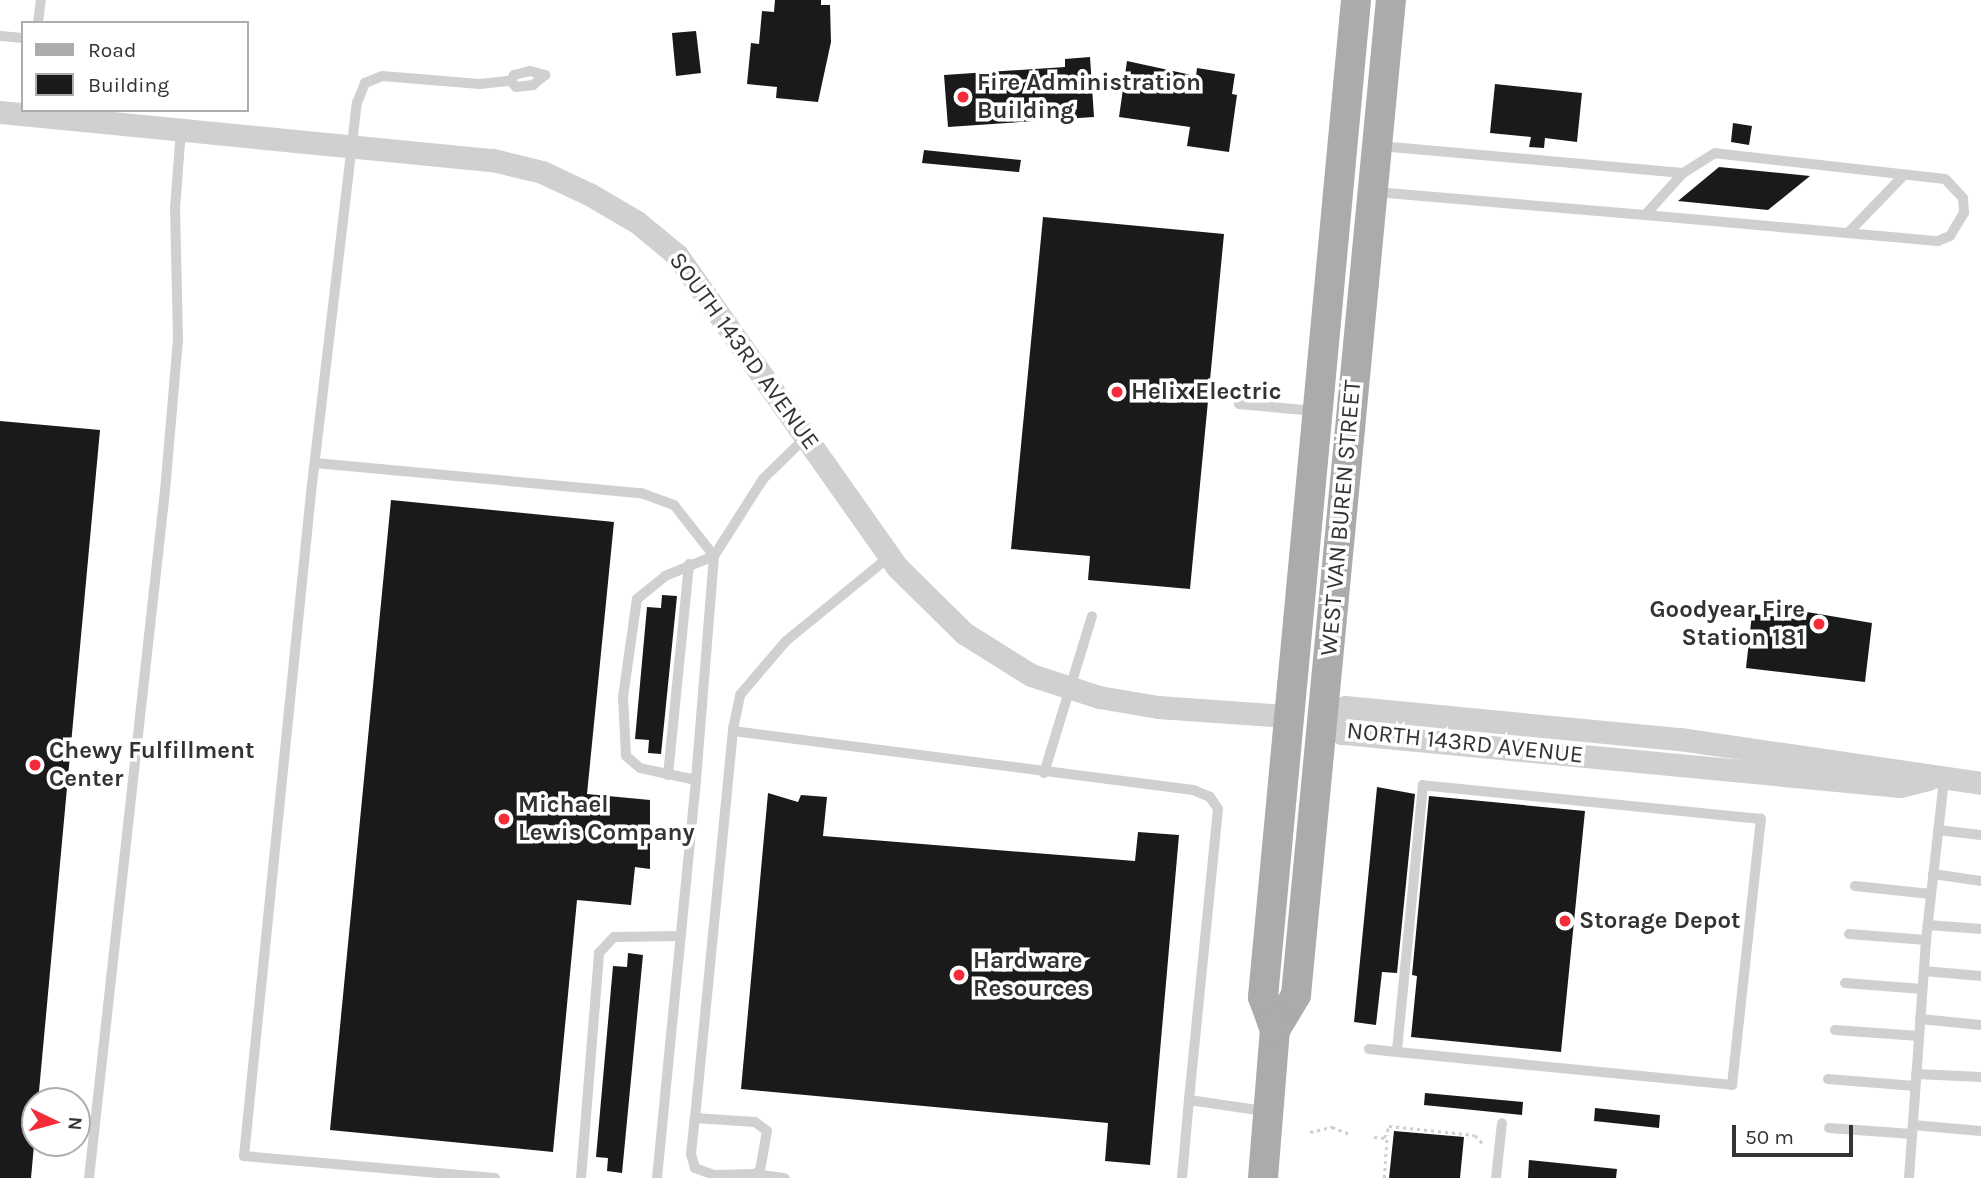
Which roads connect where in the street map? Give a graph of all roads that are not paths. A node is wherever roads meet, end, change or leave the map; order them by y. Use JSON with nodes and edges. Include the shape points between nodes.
{"nodes":[{"id":1,"x":41,"y":0,"type":"edge"},
{"id":2,"x":1356,"y":0,"type":"edge"},
{"id":3,"x":1391,"y":0,"type":"edge"},
{"id":4,"x":38,"y":21,"type":"edge"},
{"id":5,"x":0,"y":36,"type":"edge"},
{"id":6,"x":21,"y":38,"type":"edge"},
{"id":7,"x":511,"y":81,"type":"dead end"},
{"id":8,"x":1347,"y":88,"type":"junction"},
{"id":9,"x":0,"y":111,"type":"edge"},
{"id":10,"x":31,"y":113,"type":"edge"},
{"id":11,"x":181,"y":130,"type":"junction"},
{"id":12,"x":352,"y":146,"type":"junction"},
{"id":13,"x":1377,"y":146,"type":"junction"},
{"id":14,"x":1683,"y":173,"type":"junction"},
{"id":15,"x":1904,"y":175,"type":"junction"},
{"id":16,"x":1372,"y":191,"type":"junction"},
{"id":17,"x":1646,"y":215,"type":"junction"},
{"id":18,"x":1848,"y":233,"type":"junction"},
{"id":19,"x":1239,"y":404,"type":"dead end"},
{"id":20,"x":1316,"y":412,"type":"junction"},
{"id":21,"x":807,"y":436,"type":"junction"},
{"id":22,"x":315,"y":463,"type":"junction"},
{"id":23,"x":714,"y":556,"type":"junction"},
{"id":24,"x":890,"y":557,"type":"junction"},
{"id":25,"x":689,"y":564,"type":"junction"},
{"id":26,"x":1093,"y":616,"type":"dead end"},
{"id":27,"x":1071,"y":689,"type":"junction"},
{"id":28,"x":1287,"y":716,"type":"junction"},
{"id":29,"x":1322,"y":720,"type":"junction"},
{"id":30,"x":733,"y":731,"type":"junction"},
{"id":31,"x":1045,"y":773,"type":"junction"},
{"id":32,"x":668,"y":775,"type":"junction"},
{"id":33,"x":1936,"y":779,"type":"junction"},
{"id":34,"x":696,"y":780,"type":"junction"},
{"id":35,"x":1981,"y":783,"type":"edge"},
{"id":36,"x":1938,"y":830,"type":"junction"},
{"id":37,"x":1981,"y":835,"type":"edge"},
{"id":38,"x":1933,"y":874,"type":"junction"},
{"id":39,"x":1981,"y":881,"type":"edge"},
{"id":40,"x":1854,"y":886,"type":"dead end"},
{"id":41,"x":1931,"y":894,"type":"junction"},
{"id":42,"x":1928,"y":925,"type":"junction"},
{"id":43,"x":1981,"y":929,"type":"edge"},
{"id":44,"x":1849,"y":934,"type":"dead end"},
{"id":45,"x":681,"y":936,"type":"junction"},
{"id":46,"x":1926,"y":940,"type":"junction"},
{"id":47,"x":1924,"y":971,"type":"junction"},
{"id":48,"x":1981,"y":976,"type":"edge"},
{"id":49,"x":1845,"y":983,"type":"dead end"},
{"id":50,"x":1922,"y":989,"type":"junction"},
{"id":51,"x":1920,"y":1019,"type":"junction"},
{"id":52,"x":1981,"y":1025,"type":"edge"},
{"id":53,"x":1275,"y":1030,"type":"junction"},
{"id":54,"x":1835,"y":1030,"type":"dead end"},
{"id":55,"x":1919,"y":1036,"type":"junction"},
{"id":56,"x":1369,"y":1049,"type":"dead end"},
{"id":57,"x":1397,"y":1052,"type":"junction"},
{"id":58,"x":1916,"y":1074,"type":"junction"},
{"id":59,"x":1981,"y":1077,"type":"edge"},
{"id":60,"x":1828,"y":1079,"type":"dead end"},
{"id":61,"x":1916,"y":1086,"type":"junction"},
{"id":62,"x":1189,"y":1100,"type":"junction"},
{"id":63,"x":1268,"y":1112,"type":"junction"},
{"id":64,"x":695,"y":1118,"type":"junction"},
{"id":65,"x":1502,"y":1123,"type":"dead end"},
{"id":66,"x":1829,"y":1128,"type":"dead end"},
{"id":67,"x":1912,"y":1130,"type":"junction"},
{"id":68,"x":1981,"y":1131,"type":"edge"},
{"id":69,"x":755,"y":1174,"type":"junction"},
{"id":70,"x":89,"y":1178,"type":"edge"},
{"id":71,"x":495,"y":1178,"type":"edge"},
{"id":72,"x":581,"y":1178,"type":"edge"},
{"id":73,"x":657,"y":1178,"type":"edge"},
{"id":74,"x":785,"y":1178,"type":"edge"},
{"id":75,"x":1182,"y":1178,"type":"edge"},
{"id":76,"x":1263,"y":1178,"type":"edge"},
{"id":77,"x":1496,"y":1178,"type":"edge"},
{"id":78,"x":1909,"y":1178,"type":"edge"}],
"edges":[{"from":1,"to":4,"type":"lane"},
{"from":2,"to":8,"type":"main road","name":"WEST VAN BUREN STREET"},
{"from":3,"to":13,"type":"main road","name":"WEST VAN BUREN STREET"},
{"from":5,"to":6,"type":"lane"},
{"from":7,"to":12,"type":"lane","via":[[480,84],[382,76],[365,83],[357,103]]},
{"from":8,"to":16,"type":"main road","via":[[1360,124],[1356,172]]},
{"from":8,"to":20,"type":"main road","name":"WEST VAN BUREN STREET"},
{"from":9,"to":10,"type":"street","name":"SOUTH 143RD AVENUE"},
{"from":10,"to":11,"type":"street","name":"SOUTH 143RD AVENUE"},
{"from":11,"to":12,"type":"street","name":"SOUTH 143RD AVENUE"},
{"from":11,"to":70,"type":"lane","via":[[175,208],[178,339],[167,477]]},
{"from":12,"to":21,"type":"street","name":"SOUTH 143RD AVENUE","via":[[493,160],[542,172],[637,222],[677,255]]},
{"from":12,"to":22,"type":"lane"},
{"from":13,"to":14,"type":"lane"},
{"from":13,"to":16,"type":"main road","name":"WEST VAN BUREN STREET"},
{"from":14,"to":15,"type":"lane","via":[[1715,153]]},
{"from":14,"to":17,"type":"lane"},
{"from":15,"to":18,"type":"lane"},
{"from":15,"to":18,"type":"lane","via":[[1954,185],[1964,213],[1950,236],[1938,241]]},
{"from":16,"to":17,"type":"lane"},
{"from":16,"to":29,"type":"main road","name":"WEST VAN BUREN STREET"},
{"from":17,"to":18,"type":"lane"},
{"from":19,"to":20,"type":"lane"},
{"from":20,"to":28,"type":"main road","name":"WEST VAN BUREN STREET"},
{"from":21,"to":23,"type":"lane","via":[[763,479]]},
{"from":21,"to":24,"type":"street","name":"SOUTH 143RD AVENUE"},
{"from":22,"to":23,"type":"lane","via":[[661,497],[674,505]]},
{"from":22,"to":71,"type":"lane","via":[[244,1156]]},
{"from":23,"to":25,"type":"lane"},
{"from":23,"to":34,"type":"lane"},
{"from":24,"to":27,"type":"street","name":"SOUTH 143RD AVENUE","via":[[964,633],[1031,675]]},
{"from":24,"to":30,"type":"lane","via":[[786,641],[752,676],[740,695]]},
{"from":25,"to":32,"type":"lane"},
{"from":25,"to":32,"type":"lane","via":[[637,599],[623,697],[626,756],[640,768]]},
{"from":26,"to":27,"type":"lane"},
{"from":27,"to":28,"type":"street","name":"SOUTH 143RD AVENUE","via":[[1158,707]]},
{"from":27,"to":31,"type":"lane"},
{"from":28,"to":29,"type":"main road"},
{"from":28,"to":53,"type":"main road","name":"WEST VAN BUREN STREET","via":[[1263,997]]},
{"from":29,"to":33,"type":"street","name":"NORTH 143RD AVENUE","via":[[1342,733],[1900,786]]},
{"from":29,"to":53,"type":"main road","name":"WEST VAN BUREN STREET","via":[[1296,995]]},
{"from":30,"to":31,"type":"lane"},
{"from":30,"to":64,"type":"lane"},
{"from":31,"to":62,"type":"lane","via":[[1193,790],[1210,797],[1218,809]]},
{"from":32,"to":34,"type":"lane"},
{"from":33,"to":35,"type":"street","name":"NORTH 143RD AVENUE"},
{"from":33,"to":36,"type":"lane"},
{"from":34,"to":45,"type":"lane"},
{"from":36,"to":37,"type":"lane"},
{"from":36,"to":38,"type":"lane"},
{"from":38,"to":39,"type":"lane"},
{"from":38,"to":41,"type":"lane"},
{"from":40,"to":41,"type":"lane"},
{"from":41,"to":42,"type":"lane"},
{"from":42,"to":43,"type":"lane"},
{"from":42,"to":46,"type":"lane"},
{"from":44,"to":46,"type":"lane"},
{"from":45,"to":72,"type":"lane","via":[[614,937],[599,953]]},
{"from":45,"to":73,"type":"lane"},
{"from":46,"to":47,"type":"lane"},
{"from":47,"to":48,"type":"lane"},
{"from":47,"to":50,"type":"lane"},
{"from":49,"to":50,"type":"lane"},
{"from":50,"to":51,"type":"lane"},
{"from":51,"to":52,"type":"lane"},
{"from":51,"to":55,"type":"lane"},
{"from":53,"to":63,"type":"main road","name":"WEST VAN BUREN STREET"},
{"from":54,"to":55,"type":"lane"},
{"from":55,"to":58,"type":"lane"},
{"from":56,"to":57,"type":"lane"},
{"from":57,"to":57,"type":"lane","via":[[1732,1085],[1761,819],[1423,785]]},
{"from":58,"to":59,"type":"lane"},
{"from":58,"to":61,"type":"lane"},
{"from":60,"to":61,"type":"lane"},
{"from":61,"to":67,"type":"lane"},
{"from":62,"to":63,"type":"lane"},
{"from":62,"to":75,"type":"lane"},
{"from":63,"to":76,"type":"main road","name":"WEST VAN BUREN STREET"},
{"from":64,"to":69,"type":"lane","via":[[695,1168],[714,1175]]},
{"from":64,"to":69,"type":"lane","via":[[755,1122],[767,1131],[765,1157]]},
{"from":65,"to":77,"type":"lane"},
{"from":66,"to":67,"type":"lane"},
{"from":67,"to":68,"type":"lane"},
{"from":67,"to":78,"type":"lane"},
{"from":69,"to":74,"type":"lane"}]}
